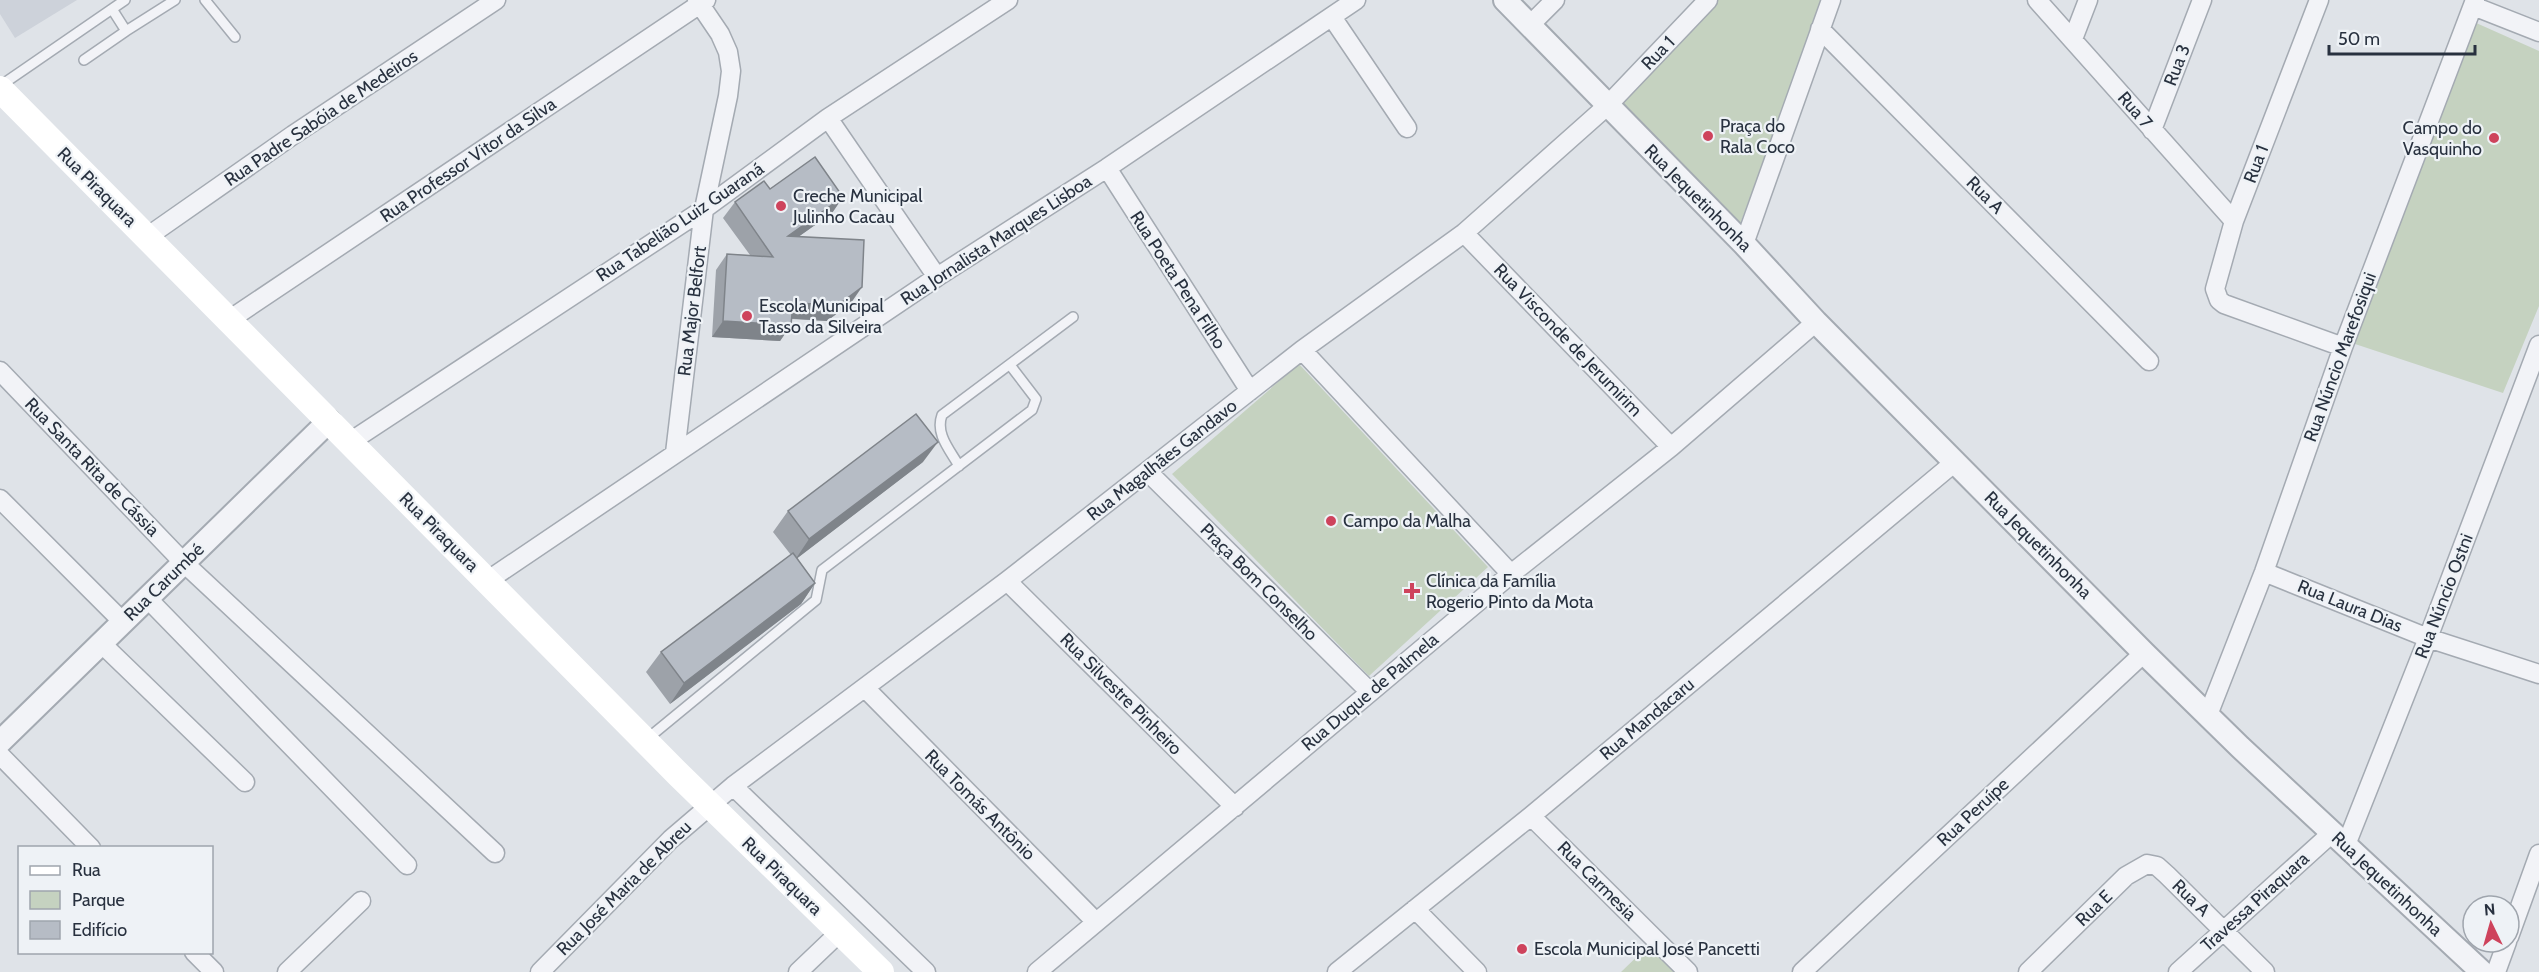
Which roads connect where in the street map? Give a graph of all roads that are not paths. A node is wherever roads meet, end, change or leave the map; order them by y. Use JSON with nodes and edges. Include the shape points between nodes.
{"nodes":[{"id":1,"x":125,"y":0,"type":"edge"},
{"id":2,"x":175,"y":0,"type":"edge"},
{"id":3,"x":205,"y":0,"type":"edge"},
{"id":4,"x":496,"y":0,"type":"edge"},
{"id":5,"x":1008,"y":0,"type":"edge"},
{"id":6,"x":1356,"y":0,"type":"edge"},
{"id":7,"x":1505,"y":0,"type":"edge"},
{"id":8,"x":1555,"y":0,"type":"edge"},
{"id":9,"x":1708,"y":0,"type":"edge"},
{"id":10,"x":1831,"y":0,"type":"edge"},
{"id":11,"x":2037,"y":0,"type":"edge"},
{"id":12,"x":2088,"y":0,"type":"edge"},
{"id":13,"x":2202,"y":0,"type":"edge"},
{"id":14,"x":2319,"y":0,"type":"edge"},
{"id":15,"x":701,"y":1,"type":"edge"},
{"id":16,"x":2474,"y":3,"type":"edge"},
{"id":17,"x":112,"y":9,"type":"junction"},
{"id":18,"x":1332,"y":17,"type":"junction"},
{"id":19,"x":1529,"y":26,"type":"junction"},
{"id":20,"x":1820,"y":28,"type":"junction"},
{"id":21,"x":126,"y":31,"type":"junction"},
{"id":22,"x":2539,"y":32,"type":"edge"},
{"id":23,"x":235,"y":37,"type":"dead end"},
{"id":24,"x":2073,"y":39,"type":"junction"},
{"id":25,"x":84,"y":60,"type":"dead end"},
{"id":26,"x":0,"y":88,"type":"edge"},
{"id":27,"x":1607,"y":106,"type":"junction"},
{"id":28,"x":828,"y":118,"type":"junction"},
{"id":29,"x":1407,"y":128,"type":"dead end"},
{"id":30,"x":2152,"y":130,"type":"junction"},
{"id":31,"x":1107,"y":168,"type":"junction"},
{"id":32,"x":704,"y":208,"type":"junction"},
{"id":33,"x":2234,"y":220,"type":"junction"},
{"id":34,"x":1464,"y":233,"type":"junction"},
{"id":35,"x":147,"y":237,"type":"junction"},
{"id":36,"x":1744,"y":244,"type":"junction"},
{"id":37,"x":937,"y":277,"type":"junction"},
{"id":38,"x":1073,"y":317,"type":"dead end"},
{"id":39,"x":229,"y":320,"type":"junction"},
{"id":40,"x":1816,"y":322,"type":"junction"},
{"id":41,"x":2539,"y":345,"type":"edge"},
{"id":42,"x":2343,"y":347,"type":"junction"},
{"id":43,"x":1302,"y":350,"type":"junction"},
{"id":44,"x":2149,"y":361,"type":"dead end"},
{"id":45,"x":1010,"y":365,"type":"junction"},
{"id":46,"x":0,"y":371,"type":"edge"},
{"id":47,"x":1250,"y":391,"type":"junction"},
{"id":48,"x":329,"y":421,"type":"junction"},
{"id":49,"x":350,"y":442,"type":"junction"},
{"id":50,"x":1671,"y":447,"type":"junction"},
{"id":51,"x":675,"y":453,"type":"junction"},
{"id":52,"x":1955,"y":462,"type":"junction"},
{"id":53,"x":959,"y":466,"type":"junction"},
{"id":54,"x":1148,"y":472,"type":"junction"},
{"id":55,"x":0,"y":499,"type":"edge"},
{"id":56,"x":183,"y":563,"type":"junction"},
{"id":57,"x":2264,"y":572,"type":"junction"},
{"id":58,"x":1510,"y":574,"type":"junction"},
{"id":59,"x":1007,"y":580,"type":"junction"},
{"id":60,"x":487,"y":581,"type":"junction"},
{"id":61,"x":147,"y":598,"type":"junction"},
{"id":62,"x":123,"y":622,"type":"junction"},
{"id":63,"x":2428,"y":638,"type":"junction"},
{"id":64,"x":101,"y":643,"type":"junction"},
{"id":65,"x":2144,"y":653,"type":"junction"},
{"id":66,"x":2539,"y":674,"type":"edge"},
{"id":67,"x":866,"y":688,"type":"junction"},
{"id":68,"x":1370,"y":692,"type":"junction"},
{"id":69,"x":2208,"y":715,"type":"junction"},
{"id":70,"x":645,"y":740,"type":"junction"},
{"id":71,"x":0,"y":742,"type":"edge"},
{"id":72,"x":0,"y":755,"type":"edge"},
{"id":73,"x":244,"y":782,"type":"dead end"},
{"id":74,"x":733,"y":786,"type":"junction"},
{"id":75,"x":710,"y":805,"type":"junction"},
{"id":76,"x":1235,"y":807,"type":"junction"},
{"id":77,"x":1532,"y":816,"type":"junction"},
{"id":78,"x":2339,"y":839,"type":"junction"},
{"id":79,"x":89,"y":846,"type":"edge"},
{"id":80,"x":495,"y":853,"type":"dead end"},
{"id":81,"x":2539,"y":854,"type":"edge"},
{"id":82,"x":407,"y":865,"type":"dead end"},
{"id":83,"x":2167,"y":875,"type":"joint"},
{"id":84,"x":361,"y":901,"type":"dead end"},
{"id":85,"x":2521,"y":904,"type":"edge"},
{"id":86,"x":1415,"y":909,"type":"junction"},
{"id":87,"x":1095,"y":922,"type":"junction"},
{"id":88,"x":2224,"y":929,"type":"junction"},
{"id":89,"x":840,"y":932,"type":"junction"},
{"id":90,"x":196,"y":954,"type":"edge"},
{"id":91,"x":2503,"y":954,"type":"edge"},
{"id":92,"x":214,"y":972,"type":"edge"},
{"id":93,"x":287,"y":972,"type":"edge"},
{"id":94,"x":540,"y":972,"type":"edge"},
{"id":95,"x":798,"y":972,"type":"edge"},
{"id":96,"x":880,"y":972,"type":"edge"},
{"id":97,"x":926,"y":972,"type":"edge"},
{"id":98,"x":1037,"y":972,"type":"edge"},
{"id":99,"x":1337,"y":972,"type":"edge"},
{"id":100,"x":1477,"y":972,"type":"edge"},
{"id":101,"x":1688,"y":972,"type":"edge"},
{"id":102,"x":1802,"y":972,"type":"edge"},
{"id":103,"x":2028,"y":972,"type":"edge"},
{"id":104,"x":2178,"y":972,"type":"edge"},
{"id":105,"x":2265,"y":972,"type":"edge"},
{"id":106,"x":2482,"y":972,"type":"edge"},
{"id":107,"x":2496,"y":972,"type":"edge"}],
"edges":[{"from":1,"to":17,"type":"lane"},
{"from":2,"to":21,"type":"lane"},
{"from":3,"to":23,"type":"lane"},
{"from":4,"to":35,"type":"street","name":"Rua Padre Sabóia de Medeiros"},
{"from":5,"to":28,"type":"street","name":"Rua Tabelião Luiz Guaraná"},
{"from":6,"to":18,"type":"street","name":"Rua Jornalista Marques Lisboa"},
{"from":7,"to":19,"type":"street","name":"Rua Jequetinhonha"},
{"from":8,"to":19,"type":"street"},
{"from":9,"to":27,"type":"street","name":"Rua 1"},
{"from":10,"to":20,"type":"street"},
{"from":11,"to":24,"type":"street","name":"Rua 7"},
{"from":12,"to":24,"type":"street"},
{"from":13,"to":30,"type":"street","name":"Rua 3"},
{"from":14,"to":33,"type":"street","name":"Rua 1"},
{"from":15,"to":32,"type":"street","name":"Rua Major Belfort","via":[[728,52],[731,71]]},
{"from":15,"to":39,"type":"street","name":"Rua Professor Vitor da Silva"},
{"from":16,"to":22,"type":"street"},
{"from":16,"to":42,"type":"street","name":"Rua Núncio Marefosiqui"},
{"from":17,"to":21,"type":"lane"},
{"from":17,"to":26,"type":"lane"},
{"from":18,"to":29,"type":"street"},
{"from":18,"to":31,"type":"street","name":"Rua Jornalista Marques Lisboa"},
{"from":19,"to":27,"type":"street","name":"Rua Jequetinhonha"},
{"from":20,"to":36,"type":"street"},
{"from":20,"to":44,"type":"street","name":"Rua A"},
{"from":21,"to":25,"type":"lane"},
{"from":24,"to":30,"type":"street","name":"Rua 7"},
{"from":26,"to":35,"type":"main road","name":"Rua Piraquara"},
{"from":27,"to":34,"type":"street","name":"Rua Magalhães Gandavo"},
{"from":27,"to":36,"type":"street","name":"Rua Jequetinhonha"},
{"from":28,"to":32,"type":"street","name":"Rua Tabelião Luiz Guaraná"},
{"from":28,"to":37,"type":"street"},
{"from":30,"to":33,"type":"street","name":"Rua 7"},
{"from":31,"to":37,"type":"street","name":"Rua Jornalista Marques Lisboa"},
{"from":31,"to":47,"type":"street","name":"Rua Poeta Pena Filho"},
{"from":32,"to":49,"type":"street","name":"Rua Tabelião Luiz Guaraná"},
{"from":32,"to":51,"type":"street","name":"Rua Major Belfort"},
{"from":33,"to":42,"type":"street","name":"Rua 1","via":[[2216,289],[2220,300]]},
{"from":34,"to":43,"type":"street","name":"Rua Magalhães Gandavo"},
{"from":34,"to":50,"type":"street","name":"Rua Visconde de Jerumirim"},
{"from":35,"to":39,"type":"main road","name":"Rua Piraquara"},
{"from":36,"to":40,"type":"street","name":"Rua Jequetinhonha"},
{"from":37,"to":51,"type":"street","name":"Rua Jornalista Marques Lisboa"},
{"from":38,"to":45,"type":"lane"},
{"from":39,"to":48,"type":"main road","name":"Rua Piraquara"},
{"from":40,"to":50,"type":"street","name":"Rua Duque de Palmela"},
{"from":40,"to":52,"type":"street","name":"Rua Jequetinhonha"},
{"from":41,"to":63,"type":"street","name":"Rua Núncio Ostni"},
{"from":42,"to":57,"type":"street","name":"Rua Núncio Marefosiqui"},
{"from":43,"to":47,"type":"street","name":"Rua Magalhães Gandavo"},
{"from":43,"to":58,"type":"street"},
{"from":45,"to":53,"type":"lane","via":[[942,415],[940,432]]},
{"from":45,"to":53,"type":"lane","via":[[1036,399],[1036,405]]},
{"from":46,"to":56,"type":"street","name":"Rua Santa Rita de Cássia"},
{"from":47,"to":54,"type":"street","name":"Rua Magalhães Gandavo"},
{"from":48,"to":49,"type":"main road","name":"Rua Piraquara"},
{"from":48,"to":56,"type":"street","name":"Rua Carumbé"},
{"from":49,"to":60,"type":"main road","name":"Rua Piraquara"},
{"from":50,"to":58,"type":"street","name":"Rua Duque de Palmela"},
{"from":51,"to":60,"type":"street","name":"Rua Jornalista Marques Lisboa"},
{"from":52,"to":65,"type":"street","name":"Rua Jequetinhonha"},
{"from":52,"to":77,"type":"street","name":"Rua Mandacaru"},
{"from":53,"to":70,"type":"lane","via":[[822,570],[816,600]]},
{"from":54,"to":59,"type":"street","name":"Rua Magalhães Gandavo"},
{"from":54,"to":68,"type":"street","name":"Praça Bom Conselho"},
{"from":55,"to":62,"type":"street"},
{"from":56,"to":61,"type":"street","name":"Rua Carumbé"},
{"from":56,"to":80,"type":"street","name":"Rua Santa Rita de Cássia"},
{"from":57,"to":63,"type":"street","name":"Rua Laura Dias"},
{"from":57,"to":69,"type":"street","name":"Rua Núncio Marefosiqui"},
{"from":58,"to":68,"type":"street","name":"Rua Duque de Palmela"},
{"from":59,"to":67,"type":"street","name":"Rua Magalhães Gandavo"},
{"from":59,"to":76,"type":"street","name":"Rua Silvestre Pinheiro"},
{"from":60,"to":70,"type":"main road","name":"Rua Piraquara"},
{"from":61,"to":62,"type":"street","name":"Rua Carumbé"},
{"from":61,"to":82,"type":"street"},
{"from":62,"to":64,"type":"street","name":"Rua Carumbé"},
{"from":63,"to":66,"type":"street","name":"Rua Laura Dias"},
{"from":63,"to":78,"type":"street","name":"Rua Núncio Ostni"},
{"from":64,"to":71,"type":"street","name":"Rua Carumbé"},
{"from":64,"to":73,"type":"street"},
{"from":65,"to":69,"type":"street","name":"Rua Jequetinhonha"},
{"from":65,"to":102,"type":"street","name":"Rua Peruípe"},
{"from":67,"to":74,"type":"street","name":"Rua Magalhães Gandavo"},
{"from":67,"to":87,"type":"street","name":"Rua Tomás Antônio"},
{"from":68,"to":76,"type":"street","name":"Rua Duque de Palmela"},
{"from":69,"to":78,"type":"street","name":"Rua Jequetinhonha"},
{"from":70,"to":75,"type":"main road","name":"Rua Piraquara"},
{"from":72,"to":79,"type":"street"},
{"from":74,"to":75,"type":"street","name":"Rua Magalhães Gandavo"},
{"from":74,"to":97,"type":"street"},
{"from":75,"to":89,"type":"main road","name":"Rua Piraquara"},
{"from":75,"to":94,"type":"street","name":"Rua José Maria de Abreu","via":[[671,839]]},
{"from":76,"to":87,"type":"street","name":"Rua Duque de Palmela"},
{"from":77,"to":86,"type":"street","name":"Rua Mandacaru"},
{"from":77,"to":101,"type":"street","name":"Rua Carmesia"},
{"from":78,"to":88,"type":"street","name":"Travessa Piraquara"},
{"from":78,"to":106,"type":"street","name":"Rua Jequetinhonha"},
{"from":81,"to":85,"type":"street"},
{"from":83,"to":88,"type":"street","name":"Rua A"},
{"from":83,"to":103,"type":"street","name":"Rua E","via":[[2157,866],[2147,864],[2126,876]]},
{"from":84,"to":93,"type":"street"},
{"from":86,"to":99,"type":"street","name":"Rua Mandacaru"},
{"from":86,"to":100,"type":"street"},
{"from":87,"to":98,"type":"street","name":"Rua Duque de Palmela"},
{"from":88,"to":104,"type":"street","name":"Travessa Piraquara"},
{"from":88,"to":105,"type":"street","name":"Rua A"},
{"from":89,"to":95,"type":"street"},
{"from":89,"to":96,"type":"main road","name":"Rua Piraquara"},
{"from":90,"to":92,"type":"street"},
{"from":91,"to":107,"type":"street"}]}
